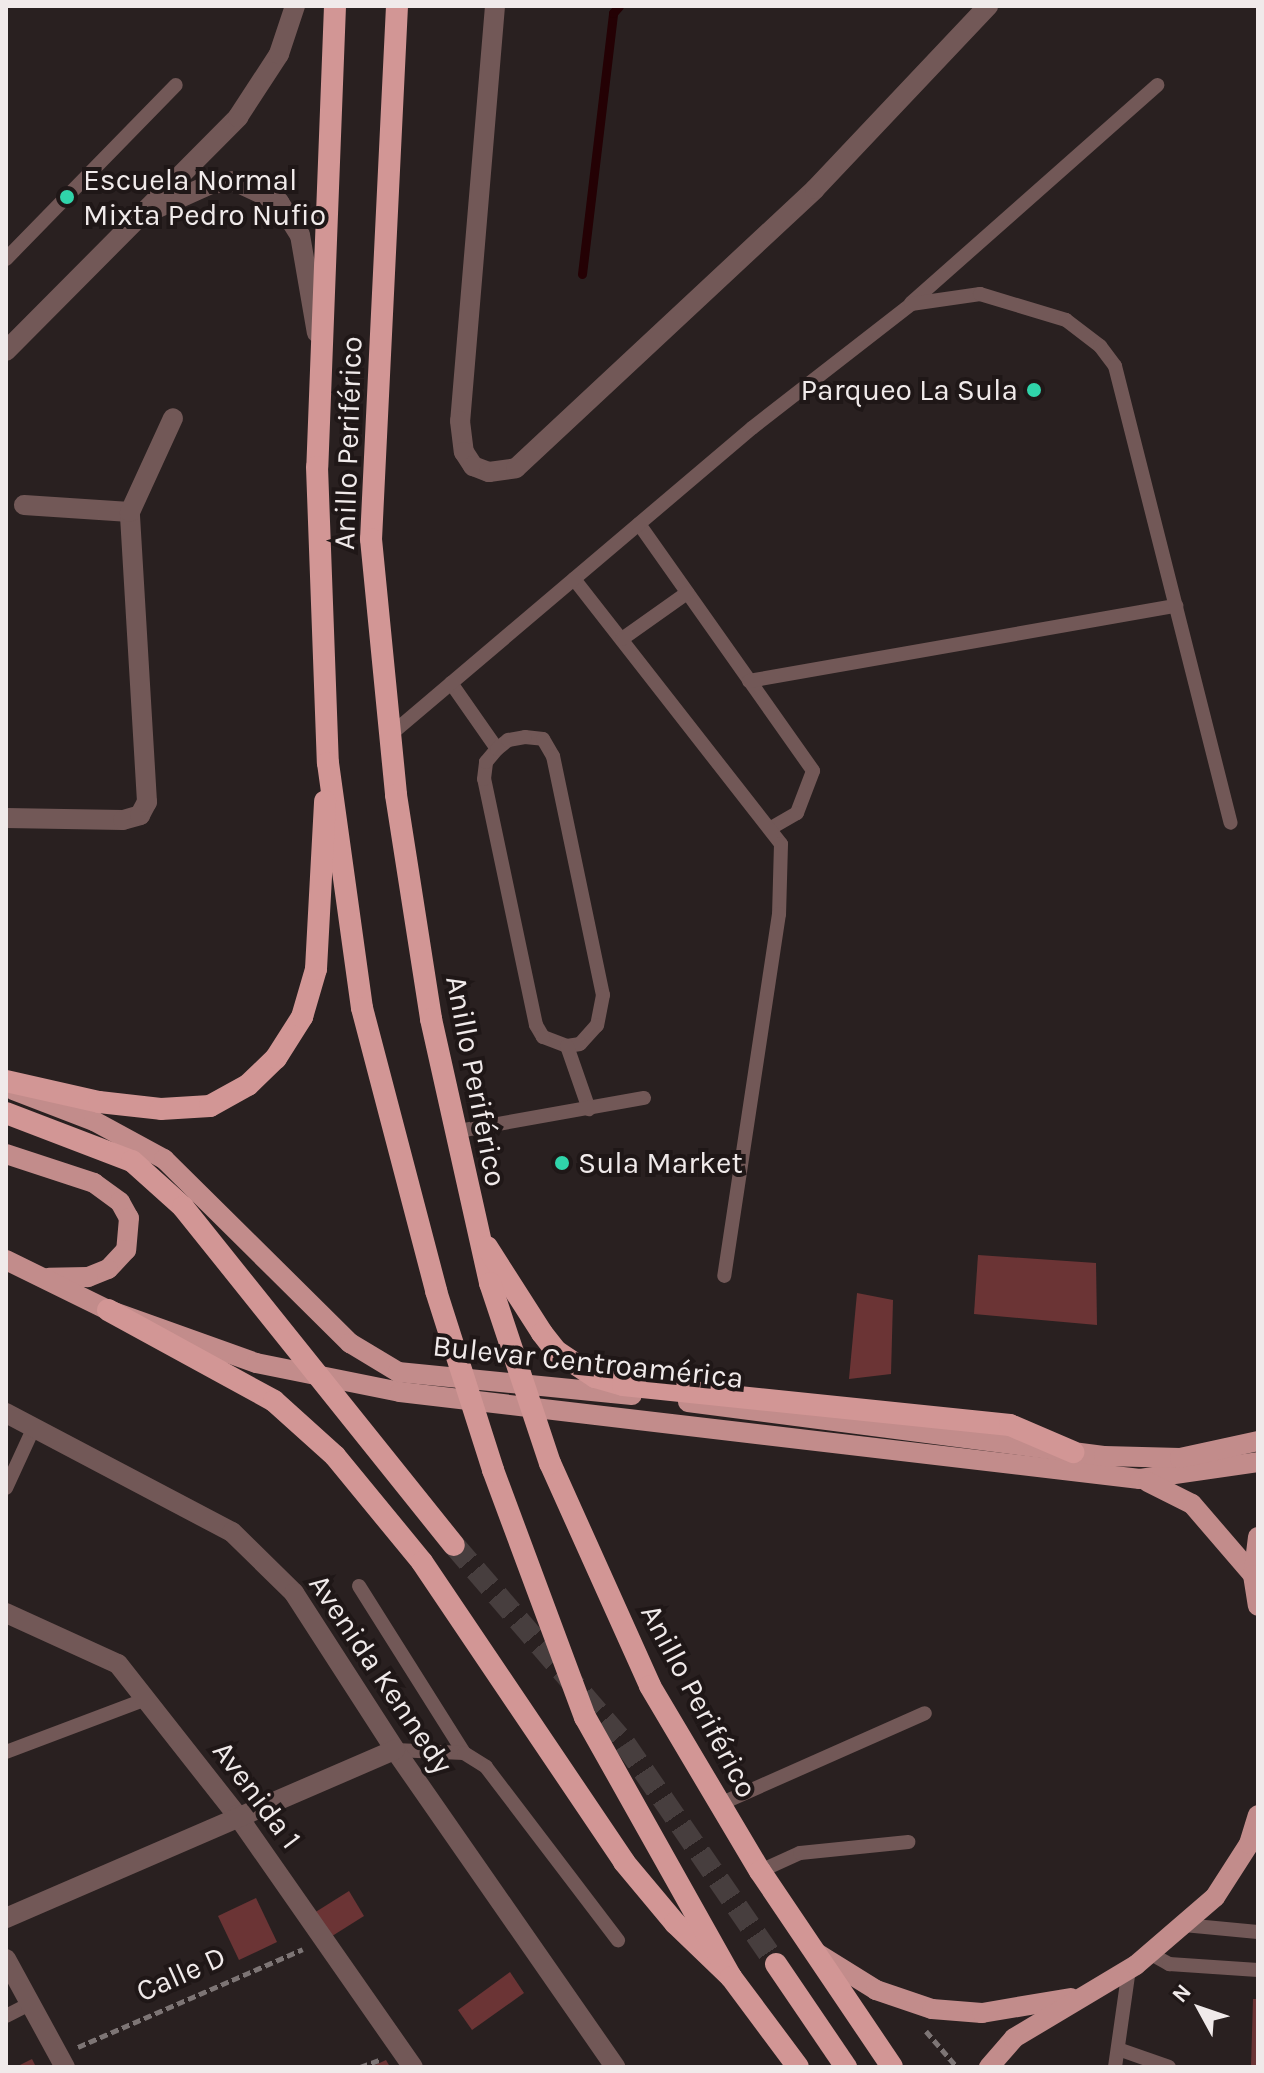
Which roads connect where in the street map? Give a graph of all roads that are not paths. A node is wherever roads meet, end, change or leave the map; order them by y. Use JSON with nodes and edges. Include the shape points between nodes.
{"nodes":[{"id":1,"x":295,"y":6,"type":"edge"},
{"id":2,"x":335,"y":6,"type":"edge"},
{"id":3,"x":397,"y":6,"type":"edge"},
{"id":4,"x":495,"y":6,"type":"edge"},
{"id":5,"x":988,"y":6,"type":"edge"},
{"id":6,"x":176,"y":85,"type":"dead end"},
{"id":7,"x":1157,"y":85,"type":"dead end"},
{"id":8,"x":148,"y":212,"type":"junction"},
{"id":9,"x":6,"y":259,"type":"edge"},
{"id":10,"x":911,"y":304,"type":"junction"},
{"id":11,"x":6,"y":351,"type":"edge"},
{"id":12,"x":322,"y":362,"type":"junction"},
{"id":13,"x":173,"y":418,"type":"dead end"},
{"id":14,"x":24,"y":505,"type":"dead end"},
{"id":15,"x":130,"y":512,"type":"junction"},
{"id":16,"x":639,"y":524,"type":"junction"},
{"id":17,"x":574,"y":579,"type":"junction"},
{"id":18,"x":687,"y":593,"type":"junction"},
{"id":19,"x":1176,"y":606,"type":"junction"},
{"id":20,"x":622,"y":639,"type":"junction"},
{"id":21,"x":749,"y":681,"type":"junction"},
{"id":22,"x":451,"y":683,"type":"junction"},
{"id":23,"x":390,"y":735,"type":"junction"},
{"id":24,"x":497,"y":749,"type":"junction"},
{"id":25,"x":328,"y":763,"type":"junction"},
{"id":26,"x":6,"y":818,"type":"edge"},
{"id":27,"x":1231,"y":823,"type":"dead end"},
{"id":28,"x":773,"y":827,"type":"junction"},
{"id":29,"x":567,"y":1046,"type":"junction"},
{"id":30,"x":6,"y":1081,"type":"edge"},
{"id":31,"x":6,"y":1087,"type":"edge"},
{"id":32,"x":644,"y":1098,"type":"dead end"},
{"id":33,"x":589,"y":1109,"type":"junction"},
{"id":34,"x":6,"y":1113,"type":"edge"},
{"id":35,"x":453,"y":1132,"type":"junction"},
{"id":36,"x":6,"y":1154,"type":"edge"},
{"id":37,"x":474,"y":1224,"type":"junction"},
{"id":38,"x":6,"y":1260,"type":"edge"},
{"id":39,"x":724,"y":1276,"type":"dead end"},
{"id":40,"x":45,"y":1278,"type":"junction"},
{"id":41,"x":108,"y":1310,"type":"junction"},
{"id":42,"x":6,"y":1413,"type":"edge"},
{"id":43,"x":34,"y":1427,"type":"junction"},
{"id":44,"x":1258,"y":1441,"type":"edge"},
{"id":45,"x":1073,"y":1452,"type":"junction"},
{"id":46,"x":1258,"y":1462,"type":"edge"},
{"id":47,"x":1140,"y":1479,"type":"junction"},
{"id":48,"x":6,"y":1488,"type":"edge"},
{"id":49,"x":1258,"y":1537,"type":"edge"},
{"id":50,"x":454,"y":1545,"type":"tunnel mouth"},
{"id":51,"x":1253,"y":1575,"type":"junction"},
{"id":52,"x":359,"y":1586,"type":"dead end"},
{"id":53,"x":1258,"y":1606,"type":"edge"},
{"id":54,"x":6,"y":1613,"type":"edge"},
{"id":55,"x":146,"y":1699,"type":"junction"},
{"id":56,"x":925,"y":1713,"type":"dead end"},
{"id":57,"x":395,"y":1750,"type":"junction"},
{"id":58,"x":6,"y":1752,"type":"edge"},
{"id":59,"x":464,"y":1753,"type":"junction"},
{"id":60,"x":720,"y":1804,"type":"junction"},
{"id":61,"x":237,"y":1815,"type":"junction"},
{"id":62,"x":1258,"y":1815,"type":"edge"},
{"id":63,"x":908,"y":1842,"type":"dead end"},
{"id":64,"x":760,"y":1871,"type":"junction"},
{"id":65,"x":6,"y":1918,"type":"edge"},
{"id":66,"x":1184,"y":1925,"type":"junction"},
{"id":67,"x":1258,"y":1932,"type":"edge"},
{"id":68,"x":618,"y":1940,"type":"dead end"},
{"id":69,"x":810,"y":1948,"type":"junction"},
{"id":70,"x":1151,"y":1954,"type":"junction"},
{"id":71,"x":6,"y":1959,"type":"edge"},
{"id":72,"x":776,"y":1964,"type":"tunnel mouth"},
{"id":73,"x":1129,"y":1969,"type":"junction"},
{"id":74,"x":1258,"y":1970,"type":"edge"},
{"id":75,"x":731,"y":1977,"type":"junction"},
{"id":76,"x":1083,"y":1996,"type":"junction"},
{"id":77,"x":31,"y":2003,"type":"junction"},
{"id":78,"x":6,"y":2016,"type":"edge"},
{"id":79,"x":1118,"y":2049,"type":"junction"},
{"id":80,"x":62,"y":2061,"type":"edge"},
{"id":81,"x":413,"y":2067,"type":"edge"},
{"id":82,"x":615,"y":2067,"type":"edge"},
{"id":83,"x":798,"y":2067,"type":"edge"},
{"id":84,"x":846,"y":2067,"type":"edge"},
{"id":85,"x":892,"y":2067,"type":"edge"},
{"id":86,"x":989,"y":2067,"type":"edge"},
{"id":87,"x":1115,"y":2067,"type":"edge"},
{"id":88,"x":1169,"y":2067,"type":"edge"}],
"edges":[{"from":1,"to":8,"type":"street","via":[[262,87]]},
{"from":2,"to":12,"type":"highway","name":"Anillo Periférico"},
{"from":3,"to":23,"type":"highway","name":"Anillo Periférico","via":[[371,539]]},
{"from":4,"to":5,"type":"street","via":[[460,421],[464,452],[473,466],[489,472],[516,468],[781,221]]},
{"from":6,"to":9,"type":"lane"},
{"from":7,"to":10,"type":"lane"},
{"from":8,"to":11,"type":"street"},
{"from":8,"to":12,"type":"street","via":[[211,184],[234,181],[279,202],[300,235]]},
{"from":10,"to":16,"type":"lane"},
{"from":10,"to":19,"type":"lane","via":[[980,294],[1066,320],[1100,346],[1115,366]]},
{"from":12,"to":25,"type":"highway","name":"Anillo Periférico","via":[[317,467]]},
{"from":13,"to":15,"type":"street"},
{"from":14,"to":15,"type":"street"},
{"from":15,"to":26,"type":"street","via":[[147,802],[140,815],[123,820]]},
{"from":16,"to":17,"type":"lane"},
{"from":16,"to":18,"type":"lane"},
{"from":17,"to":20,"type":"lane"},
{"from":17,"to":22,"type":"lane"},
{"from":18,"to":20,"type":"lane"},
{"from":18,"to":21,"type":"lane"},
{"from":19,"to":21,"type":"lane"},
{"from":19,"to":27,"type":"lane"},
{"from":20,"to":28,"type":"lane"},
{"from":21,"to":28,"type":"lane","via":[[813,771],[797,813]]},
{"from":22,"to":23,"type":"lane"},
{"from":22,"to":24,"type":"lane"},
{"from":23,"to":35,"type":"highway","name":"Anillo Periférico"},
{"from":24,"to":29,"type":"lane","via":[[486,762],[484,779],[536,1025],[543,1037]]},
{"from":24,"to":29,"type":"lane","via":[[508,740],[543,739],[553,756],[603,995],[597,1025],[580,1044]]},
{"from":25,"to":30,"type":"highway","via":[[316,889],[316,969],[302,1017],[276,1058],[248,1085],[210,1106],[161,1109],[99,1102]]},
{"from":25,"to":75,"type":"highway","name":"Anillo Periférico","bridge":true,"via":[[362,1008],[436,1291],[493,1470],[585,1717]]},
{"from":28,"to":39,"type":"lane","via":[[781,844],[781,901]]},
{"from":29,"to":33,"type":"lane","via":[[580,1071]]},
{"from":31,"to":45,"type":"main road","name":"Bulevar Centroamérica","via":[[94,1121],[164,1159],[350,1343],[398,1372],[608,1392]]},
{"from":32,"to":33,"type":"lane"},
{"from":33,"to":35,"type":"lane"},
{"from":34,"to":50,"type":"highway","bridge":true,"via":[[132,1161],[183,1207]]},
{"from":35,"to":37,"type":"highway","name":"Anillo Periférico"},
{"from":36,"to":40,"type":"main road","via":[[94,1183],[120,1202],[129,1218],[126,1250],[108,1269],[88,1277]]},
{"from":37,"to":45,"type":"highway","via":[[556,1351],[595,1377],[623,1385],[1010,1425]]},
{"from":37,"to":60,"type":"highway","name":"Anillo Periférico","bridge":true,"via":[[550,1463],[650,1686]]},
{"from":38,"to":40,"type":"main road","name":"Bulevar Centroamérica"},
{"from":40,"to":41,"type":"main road","name":"Bulevar Centroamérica"},
{"from":41,"to":47,"type":"main road","name":"Bulevar Centroamérica","via":[[256,1363],[400,1392]]},
{"from":41,"to":75,"type":"highway","via":[[274,1401],[335,1456],[422,1562],[624,1862],[675,1923]]},
{"from":42,"to":43,"type":"street","name":"Avenida Kennedy"},
{"from":43,"to":48,"type":"lane"},
{"from":43,"to":57,"type":"street","name":"Avenida Kennedy","via":[[232,1532],[294,1593]]},
{"from":44,"to":45,"type":"main road","name":"Bulevar Centroamérica","via":[[1215,1455],[1180,1458]]},
{"from":46,"to":47,"type":"main road","name":"Bulevar Centroamérica"},
{"from":47,"to":51,"type":"main road","via":[[1192,1504]]},
{"from":49,"to":51,"type":"main road"},
{"from":51,"to":53,"type":"main road"},
{"from":52,"to":59,"type":"lane"},
{"from":54,"to":55,"type":"street","name":"Avenida 1","via":[[118,1664]]},
{"from":55,"to":58,"type":"lane"},
{"from":55,"to":61,"type":"street","name":"Avenida 1"},
{"from":56,"to":60,"type":"lane"},
{"from":57,"to":59,"type":"lane"},
{"from":57,"to":61,"type":"street"},
{"from":57,"to":82,"type":"street","name":"Avenida Kennedy"},
{"from":59,"to":68,"type":"lane","via":[[486,1767]]},
{"from":60,"to":64,"type":"highway","name":"Anillo Periférico"},
{"from":61,"to":65,"type":"street"},
{"from":61,"to":81,"type":"street","name":"Avenida 1"},
{"from":62,"to":66,"type":"main road","via":[[1249,1844],[1215,1897]]},
{"from":63,"to":64,"type":"lane","via":[[800,1853]]},
{"from":64,"to":69,"type":"highway","name":"Anillo Periférico"},
{"from":66,"to":67,"type":"lane"},
{"from":66,"to":70,"type":"main road"},
{"from":69,"to":76,"type":"main road","via":[[876,1990],[932,2009],[982,2013]]},
{"from":69,"to":85,"type":"highway","name":"Anillo Periférico"},
{"from":70,"to":73,"type":"main road"},
{"from":70,"to":74,"type":"lane","via":[[1169,1964]]},
{"from":71,"to":77,"type":"street"},
{"from":72,"to":84,"type":"highway"},
{"from":73,"to":76,"type":"main road"},
{"from":73,"to":79,"type":"lane"},
{"from":75,"to":83,"type":"highway","name":"Anillo Periférico"},
{"from":76,"to":86,"type":"main road","via":[[1014,2038]]},
{"from":77,"to":78,"type":"lane"},
{"from":77,"to":80,"type":"street"},
{"from":79,"to":87,"type":"lane"},
{"from":79,"to":88,"type":"lane"}]}
